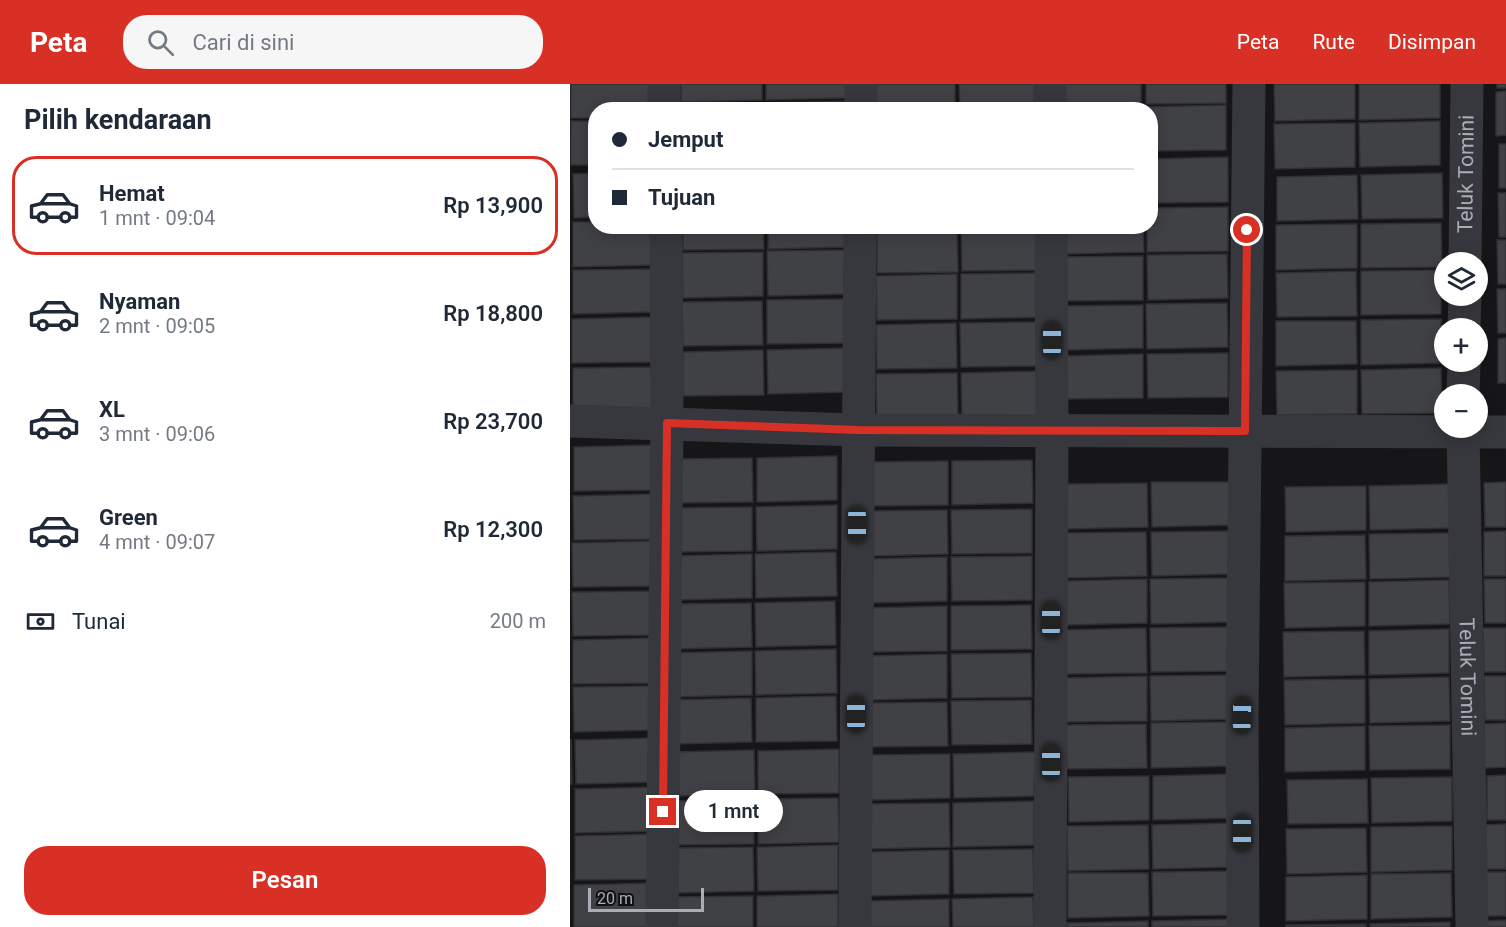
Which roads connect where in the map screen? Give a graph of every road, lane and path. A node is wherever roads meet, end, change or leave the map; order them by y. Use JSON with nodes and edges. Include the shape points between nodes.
{"nodes":[{"id":1,"x":664,"y":84,"type":"edge"},
{"id":2,"x":861,"y":84,"type":"edge"},
{"id":3,"x":1050,"y":84,"type":"edge"},
{"id":4,"x":1249,"y":84,"type":"edge"},
{"id":5,"x":1467,"y":84,"type":"edge"},
{"id":6,"x":664,"y":102,"type":"edge"},
{"id":7,"x":861,"y":102,"type":"edge"},
{"id":8,"x":1050,"y":102,"type":"edge"},
{"id":9,"x":666,"y":234,"type":"edge"},
{"id":10,"x":860,"y":234,"type":"edge"},
{"id":11,"x":1051,"y":234,"type":"edge"},
{"id":12,"x":1465,"y":252,"type":"edge"},
{"id":13,"x":570,"y":421,"type":"edge"},
{"id":14,"x":667,"y":423,"type":"junction"},
{"id":15,"x":858,"y":430,"type":"junction"},
{"id":16,"x":1434,"y":430,"type":"edge"},
{"id":17,"x":1245,"y":431,"type":"junction"},
{"id":18,"x":1488,"y":431,"type":"edge"},
{"id":19,"x":1052,"y":432,"type":"junction"},
{"id":20,"x":1506,"y":432,"type":"edge"},
{"id":21,"x":1463,"y":438,"type":"edge"},
{"id":22,"x":662,"y":927,"type":"edge"},
{"id":23,"x":855,"y":927,"type":"edge"},
{"id":24,"x":1050,"y":927,"type":"edge"},
{"id":25,"x":1243,"y":927,"type":"edge"},
{"id":26,"x":1472,"y":927,"type":"edge"}],
"edges":[{"from":1,"to":6,"type":"street"},
{"from":2,"to":7,"type":"street"},
{"from":3,"to":8,"type":"street"},
{"from":4,"to":17,"type":"street"},
{"from":5,"to":12,"type":"street","name":"Teluk Tomini"},
{"from":9,"to":14,"type":"street"},
{"from":10,"to":15,"type":"street"},
{"from":11,"to":19,"type":"street"},
{"from":13,"to":14,"type":"street"},
{"from":14,"to":15,"type":"street"},
{"from":14,"to":22,"type":"street"},
{"from":15,"to":19,"type":"street"},
{"from":15,"to":23,"type":"street"},
{"from":16,"to":17,"type":"street"},
{"from":17,"to":19,"type":"street"},
{"from":17,"to":25,"type":"street"},
{"from":18,"to":20,"type":"street"},
{"from":19,"to":24,"type":"street"},
{"from":21,"to":26,"type":"street","name":"Teluk Tomini"}]}
